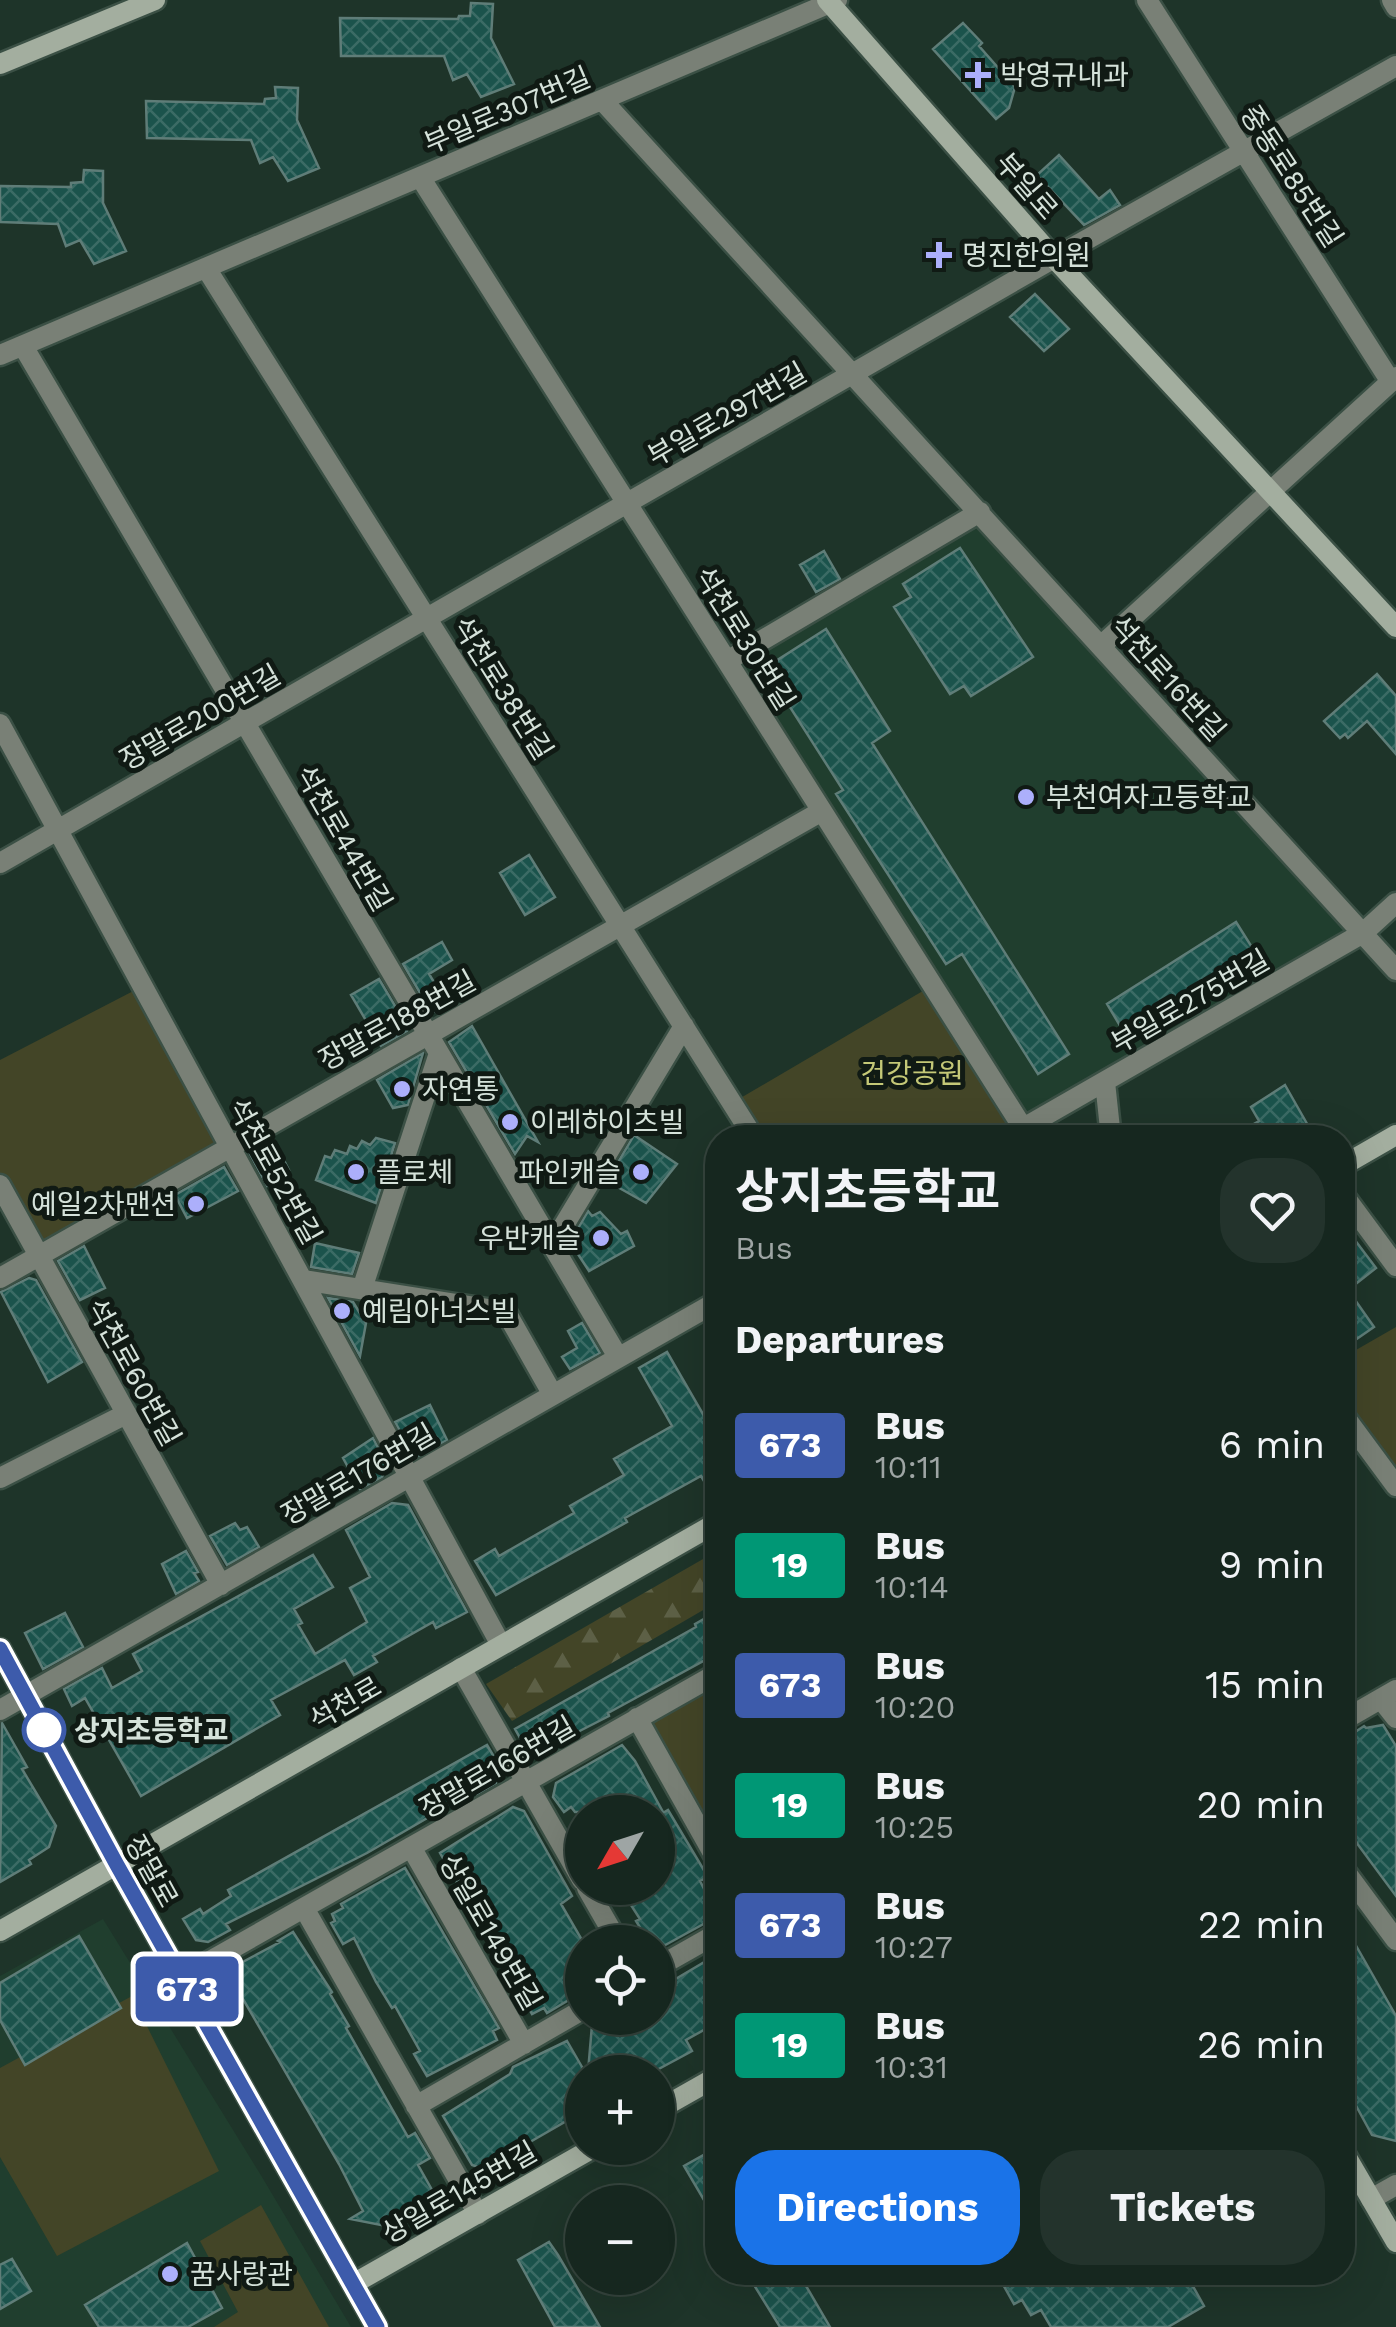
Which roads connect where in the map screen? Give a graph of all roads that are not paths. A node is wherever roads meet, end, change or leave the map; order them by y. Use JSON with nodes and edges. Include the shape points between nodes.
{"nodes":[{"id":1,"x":155,"y":0,"type":"edge"},
{"id":2,"x":1147,"y":0,"type":"edge"},
{"id":3,"x":1392,"y":0,"type":"edge"},
{"id":4,"x":831,"y":1,"type":"edge"},
{"id":5,"x":1396,"y":6,"type":"edge"},
{"id":6,"x":0,"y":64,"type":"edge"},
{"id":7,"x":1396,"y":66,"type":"edge"},
{"id":8,"x":602,"y":100,"type":"junction"},
{"id":9,"x":1244,"y":152,"type":"junction"},
{"id":10,"x":420,"y":177,"type":"junction"},
{"id":11,"x":1054,"y":258,"type":"junction"},
{"id":12,"x":206,"y":268,"type":"junction"},
{"id":13,"x":23,"y":346,"type":"junction"},
{"id":14,"x":0,"y":355,"type":"edge"},
{"id":15,"x":852,"y":374,"type":"junction"},
{"id":16,"x":1393,"y":379,"type":"edge"},
{"id":17,"x":1271,"y":492,"type":"junction"},
{"id":18,"x":627,"y":503,"type":"junction"},
{"id":19,"x":980,"y":512,"type":"junction"},
{"id":20,"x":427,"y":618,"type":"junction"},
{"id":21,"x":1396,"y":627,"type":"edge"},
{"id":22,"x":1102,"y":645,"type":"junction"},
{"id":23,"x":727,"y":661,"type":"junction"},
{"id":24,"x":245,"y":722,"type":"junction"},
{"id":25,"x":0,"y":724,"type":"edge"},
{"id":26,"x":822,"y":810,"type":"junction"},
{"id":27,"x":58,"y":830,"type":"junction"},
{"id":28,"x":0,"y":863,"type":"edge"},
{"id":29,"x":1396,"y":903,"type":"edge"},
{"id":30,"x":621,"y":926,"type":"junction"},
{"id":31,"x":1363,"y":933,"type":"junction"},
{"id":32,"x":1396,"y":970,"type":"edge"},
{"id":33,"x":684,"y":1026,"type":"junction"},
{"id":34,"x":428,"y":1034,"type":"junction"},
{"id":35,"x":439,"y":1054,"type":"junction"},
{"id":36,"x":1105,"y":1082,"type":"junction"},
{"id":37,"x":746,"y":1125,"type":"edge"},
{"id":38,"x":1009,"y":1125,"type":"edge"},
{"id":39,"x":1028,"y":1125,"type":"edge"},
{"id":40,"x":1110,"y":1125,"type":"edge"},
{"id":41,"x":1396,"y":1135,"type":"edge"},
{"id":42,"x":230,"y":1145,"type":"junction"},
{"id":43,"x":1355,"y":1159,"type":"edge"},
{"id":44,"x":0,"y":1185,"type":"edge"},
{"id":45,"x":1355,"y":1211,"type":"edge"},
{"id":46,"x":552,"y":1245,"type":"junction"},
{"id":47,"x":39,"y":1256,"type":"junction"},
{"id":48,"x":1396,"y":1266,"type":"edge"},
{"id":49,"x":0,"y":1278,"type":"edge"},
{"id":50,"x":303,"y":1280,"type":"junction"},
{"id":51,"x":362,"y":1289,"type":"junction"},
{"id":52,"x":705,"y":1308,"type":"edge"},
{"id":53,"x":618,"y":1358,"type":"junction"},
{"id":54,"x":553,"y":1394,"type":"junction"},
{"id":55,"x":126,"y":1414,"type":"junction"},
{"id":56,"x":1355,"y":1431,"type":"edge"},
{"id":57,"x":410,"y":1476,"type":"junction"},
{"id":58,"x":0,"y":1478,"type":"edge"},
{"id":59,"x":1396,"y":1486,"type":"edge"},
{"id":60,"x":705,"y":1529,"type":"edge"},
{"id":61,"x":220,"y":1585,"type":"junction"},
{"id":62,"x":500,"y":1645,"type":"junction"},
{"id":63,"x":0,"y":1649,"type":"edge"},
{"id":64,"x":461,"y":1668,"type":"junction"},
{"id":65,"x":705,"y":1680,"type":"edge"},
{"id":66,"x":1389,"y":1694,"type":"edge"},
{"id":67,"x":25,"y":1695,"type":"junction"},
{"id":68,"x":0,"y":1710,"type":"edge"},
{"id":69,"x":1355,"y":1714,"type":"edge"},
{"id":70,"x":637,"y":1718,"type":"junction"},
{"id":71,"x":1396,"y":1718,"type":"edge"},
{"id":72,"x":526,"y":1781,"type":"junction"},
{"id":73,"x":705,"y":1839,"type":"edge"},
{"id":74,"x":411,"y":1847,"type":"junction"},
{"id":75,"x":565,"y":1850,"type":"edge"},
{"id":76,"x":117,"y":1865,"type":"junction"},
{"id":77,"x":1355,"y":1885,"type":"edge"},
{"id":78,"x":304,"y":1908,"type":"junction"},
{"id":79,"x":0,"y":1931,"type":"edge"},
{"id":80,"x":1396,"y":1940,"type":"edge"},
{"id":81,"x":705,"y":1941,"type":"edge"},
{"id":82,"x":675,"y":1958,"type":"edge"},
{"id":83,"x":180,"y":1978,"type":"junction"},
{"id":84,"x":565,"y":2020,"type":"edge"},
{"id":85,"x":524,"y":2044,"type":"junction"},
{"id":86,"x":705,"y":2083,"type":"edge"},
{"id":87,"x":675,"y":2100,"type":"edge"},
{"id":88,"x":416,"y":2106,"type":"junction"},
{"id":89,"x":565,"y":2164,"type":"edge"},
{"id":90,"x":1355,"y":2171,"type":"edge"},
{"id":91,"x":1396,"y":2184,"type":"edge"},
{"id":92,"x":1371,"y":2198,"type":"junction"},
{"id":93,"x":478,"y":2214,"type":"junction"},
{"id":94,"x":1396,"y":2242,"type":"edge"},
{"id":95,"x":353,"y":2284,"type":"junction"},
{"id":96,"x":377,"y":2327,"type":"edge"}],
"edges":[{"from":1,"to":6,"type":"street"},
{"from":2,"to":9,"type":"street","name":"중동로85번길"},
{"from":3,"to":5,"type":"street"},
{"from":4,"to":8,"type":"street","name":"부일로307번길"},
{"from":4,"to":11,"type":"street","name":"부일로"},
{"from":7,"to":9,"type":"street","name":"부일로297번길"},
{"from":8,"to":10,"type":"street","name":"부일로307번길"},
{"from":8,"to":15,"type":"street","name":"석천로16번길"},
{"from":9,"to":11,"type":"street","name":"부일로297번길"},
{"from":9,"to":16,"type":"street","name":"중동로85번길"},
{"from":10,"to":12,"type":"street","name":"부일로307번길"},
{"from":10,"to":18,"type":"street","name":"석천로30번길"},
{"from":11,"to":15,"type":"street","name":"부일로297번길"},
{"from":11,"to":17,"type":"street","name":"부일로"},
{"from":12,"to":13,"type":"street","name":"부일로307번길"},
{"from":12,"to":20,"type":"street","name":"석천로38번길"},
{"from":13,"to":14,"type":"street","name":"부일로307번길"},
{"from":13,"to":24,"type":"street","name":"석천로44번길"},
{"from":15,"to":18,"type":"street","name":"부일로297번길"},
{"from":15,"to":19,"type":"street","name":"석천로16번길"},
{"from":16,"to":17,"type":"street"},
{"from":17,"to":21,"type":"street","name":"부일로"},
{"from":17,"to":22,"type":"street"},
{"from":18,"to":20,"type":"street","name":"부일로297번길"},
{"from":18,"to":23,"type":"street","name":"석천로30번길"},
{"from":19,"to":22,"type":"street","name":"석천로16번길"},
{"from":19,"to":23,"type":"street"},
{"from":20,"to":24,"type":"street","name":"장말로200번길"},
{"from":20,"to":30,"type":"street","name":"석천로38번길"},
{"from":22,"to":31,"type":"street","name":"석천로16번길"},
{"from":23,"to":26,"type":"street","name":"석천로30번길"},
{"from":24,"to":27,"type":"street","name":"장말로200번길"},
{"from":24,"to":34,"type":"street","name":"석천로44번길"},
{"from":25,"to":27,"type":"street","name":"석천로52번길"},
{"from":26,"to":30,"type":"street","name":"장말로188번길"},
{"from":26,"to":38,"type":"street","name":"석천로30번길"},
{"from":27,"to":28,"type":"street","name":"장말로200번길"},
{"from":27,"to":42,"type":"street","name":"석천로52번길"},
{"from":29,"to":31,"type":"street","name":"부일로275번길"},
{"from":30,"to":33,"type":"street","name":"석천로38번길"},
{"from":30,"to":34,"type":"street","name":"장말로188번길"},
{"from":31,"to":32,"type":"street","name":"석천로16번길"},
{"from":31,"to":36,"type":"street","name":"부일로275번길"},
{"from":33,"to":37,"type":"street","name":"석천로38번길"},
{"from":33,"to":46,"type":"street"},
{"from":34,"to":35,"type":"street","name":"석천로44번길"},
{"from":34,"to":42,"type":"street","name":"장말로188번길"},
{"from":35,"to":46,"type":"street","name":"석천로44번길"},
{"from":35,"to":51,"type":"street"},
{"from":36,"to":39,"type":"street","name":"부일로275번길"},
{"from":36,"to":40,"type":"street"},
{"from":41,"to":43,"type":"street"},
{"from":42,"to":47,"type":"street","name":"장말로188번길"},
{"from":42,"to":50,"type":"street","name":"석천로52번길"},
{"from":44,"to":47,"type":"street","name":"석천로60번길"},
{"from":45,"to":48,"type":"street"},
{"from":46,"to":53,"type":"street","name":"석천로44번길"},
{"from":47,"to":49,"type":"street","name":"장말로188번길"},
{"from":47,"to":55,"type":"street","name":"석천로60번길"},
{"from":50,"to":51,"type":"street"},
{"from":50,"to":57,"type":"street","name":"석천로52번길"},
{"from":51,"to":54,"type":"street","via":[[506,1312]]},
{"from":52,"to":53,"type":"street","name":"장말로176번길"},
{"from":53,"to":54,"type":"street","name":"장말로176번길"},
{"from":54,"to":57,"type":"street","name":"장말로176번길"},
{"from":55,"to":58,"type":"street"},
{"from":55,"to":61,"type":"street","name":"석천로60번길"},
{"from":56,"to":59,"type":"street"},
{"from":57,"to":61,"type":"street","name":"장말로176번길"},
{"from":57,"to":62,"type":"street","name":"석천로52번길"},
{"from":60,"to":62,"type":"street","name":"석천로"},
{"from":61,"to":67,"type":"street","name":"장말로176번길"},
{"from":62,"to":64,"type":"street","name":"석천로"},
{"from":63,"to":67,"type":"street","name":"장말로"},
{"from":64,"to":72,"type":"street"},
{"from":64,"to":76,"type":"street","name":"석천로"},
{"from":65,"to":70,"type":"street","name":"장말로166번길"},
{"from":66,"to":69,"type":"street"},
{"from":66,"to":71,"type":"street"},
{"from":67,"to":68,"type":"street","name":"장말로176번길"},
{"from":67,"to":76,"type":"street","name":"장말로"},
{"from":70,"to":72,"type":"street","name":"장말로166번길"},
{"from":70,"to":73,"type":"street"},
{"from":72,"to":74,"type":"street","name":"장말로166번길"},
{"from":72,"to":75,"type":"street"},
{"from":74,"to":78,"type":"street","name":"장말로166번길"},
{"from":74,"to":85,"type":"street","name":"상일로149번길"},
{"from":76,"to":79,"type":"street","name":"석천로"},
{"from":76,"to":83,"type":"street","name":"장말로"},
{"from":77,"to":80,"type":"street"},
{"from":78,"to":83,"type":"street","name":"장말로166번길"},
{"from":78,"to":88,"type":"street"},
{"from":81,"to":82,"type":"street"},
{"from":83,"to":95,"type":"street","name":"장말로"},
{"from":84,"to":85,"type":"street","name":"상일로149번길"},
{"from":85,"to":88,"type":"street","name":"상일로149번길"},
{"from":86,"to":87,"type":"street"},
{"from":88,"to":93,"type":"street"},
{"from":89,"to":93,"type":"street","name":"상일로145번길"},
{"from":90,"to":92,"type":"street"},
{"from":91,"to":92,"type":"street"},
{"from":92,"to":94,"type":"street"},
{"from":93,"to":95,"type":"street","name":"상일로145번길"},
{"from":95,"to":96,"type":"street","name":"장말로"}]}
